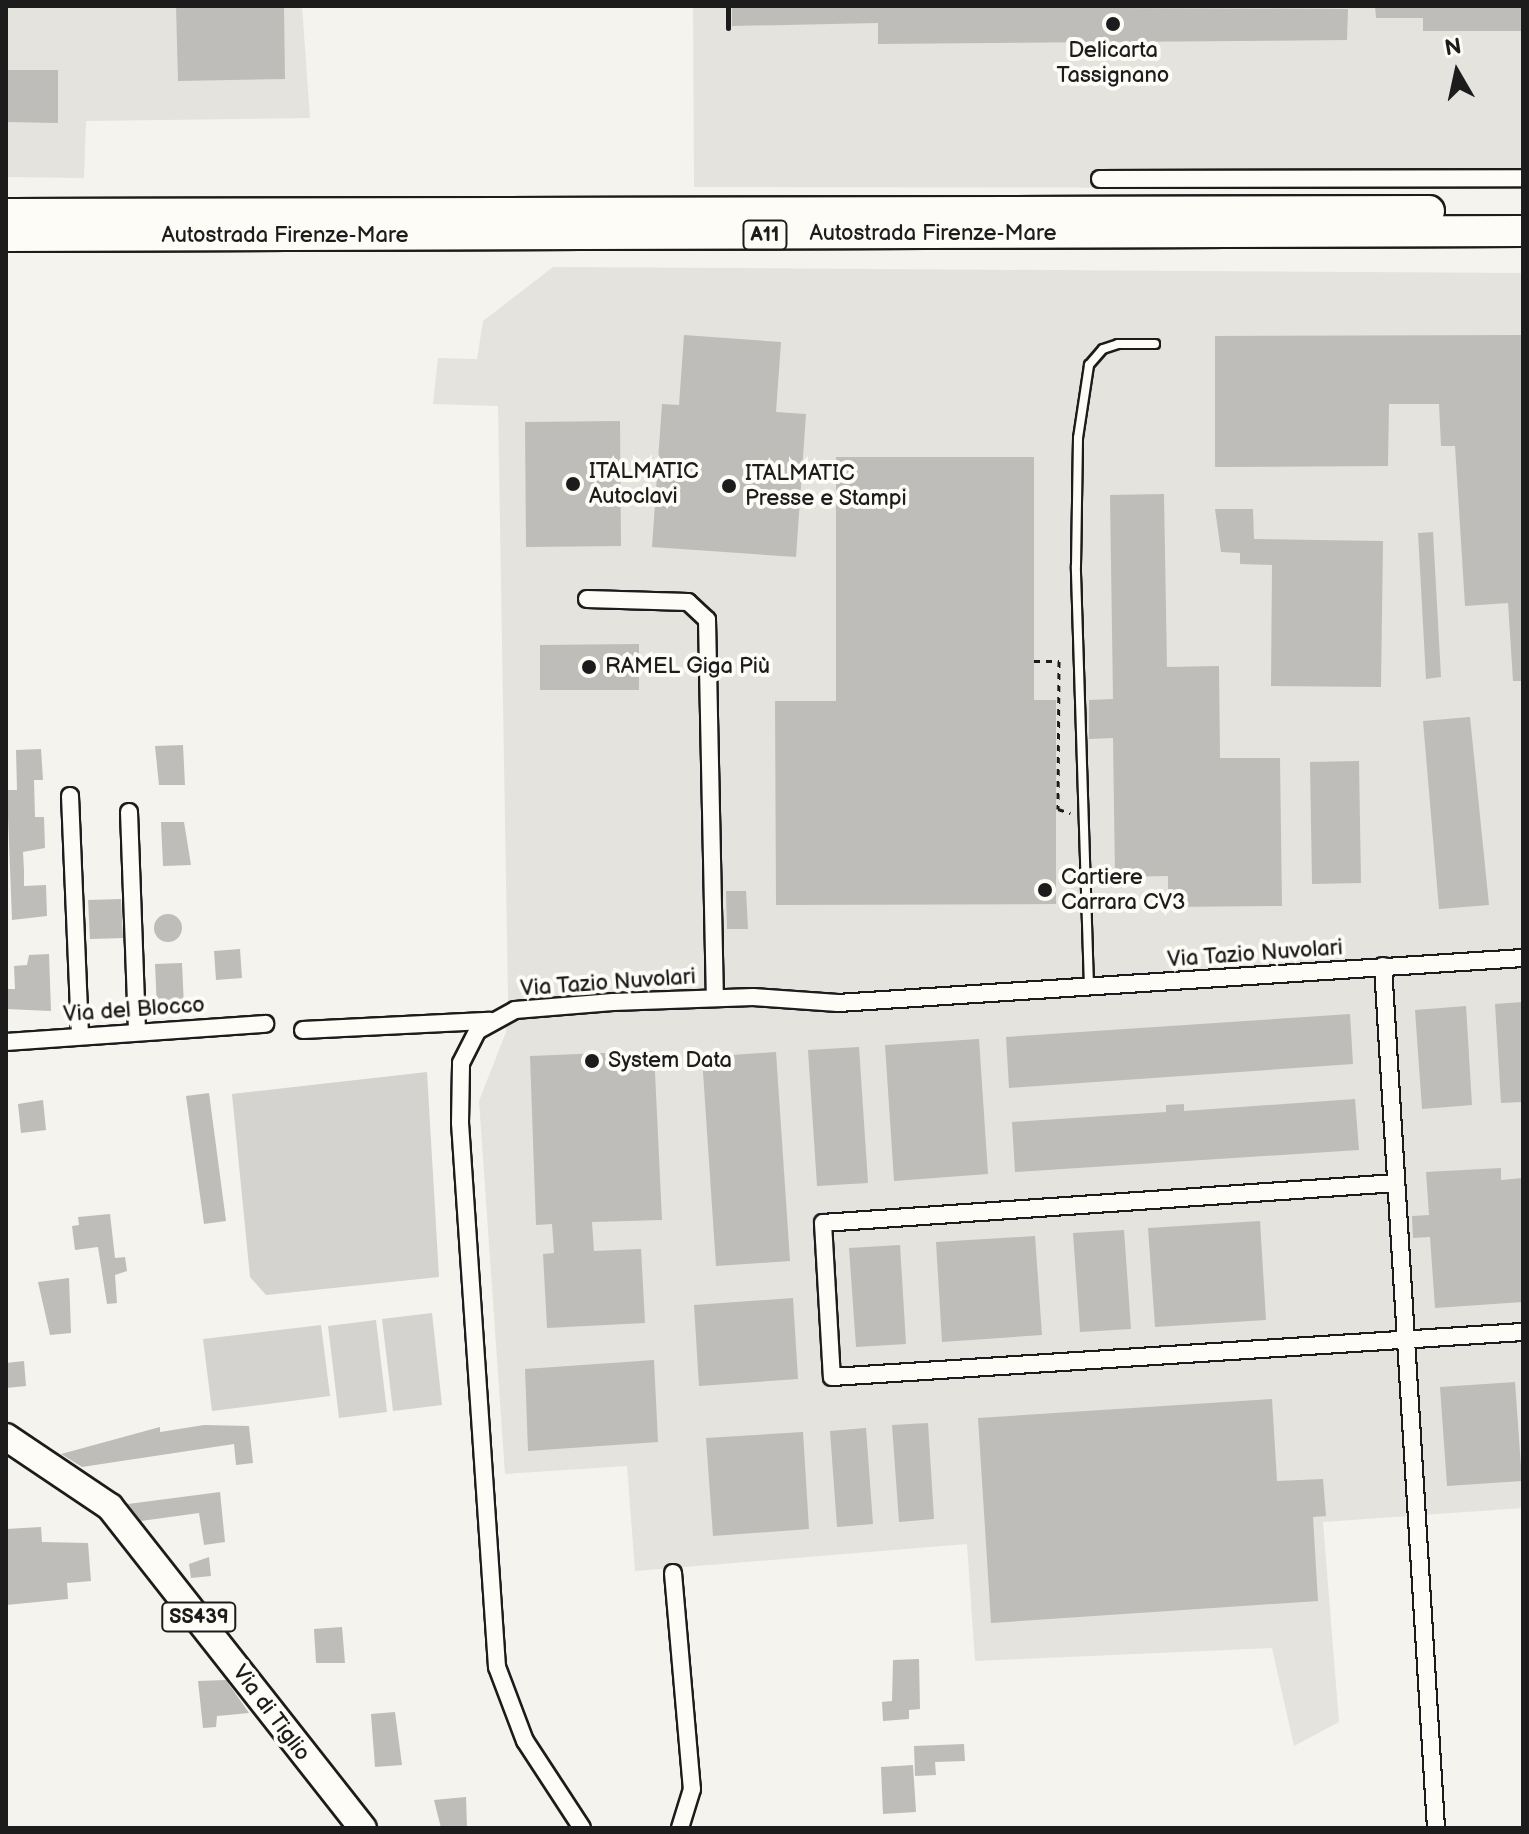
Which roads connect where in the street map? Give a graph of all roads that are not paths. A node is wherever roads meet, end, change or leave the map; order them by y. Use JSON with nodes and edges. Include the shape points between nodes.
{"nodes":[{"id":1,"x":1523,"y":178,"type":"edge"},
{"id":2,"x":1100,"y":179,"type":"dead end"},
{"id":3,"x":1523,"y":211,"type":"edge"},
{"id":4,"x":6,"y":214,"type":"edge"},
{"id":5,"x":1523,"y":231,"type":"edge"},
{"id":6,"x":6,"y":236,"type":"edge"},
{"id":7,"x":1155,"y":344,"type":"dead end"},
{"id":8,"x":587,"y":599,"type":"dead end"},
{"id":9,"x":70,"y":796,"type":"dead end"},
{"id":10,"x":129,"y":812,"type":"dead end"},
{"id":11,"x":1523,"y":958,"type":"edge"},
{"id":12,"x":1383,"y":966,"type":"junction"},
{"id":13,"x":1089,"y":988,"type":"junction"},
{"id":14,"x":715,"y":997,"type":"junction"},
{"id":15,"x":490,"y":1021,"type":"junction"},
{"id":16,"x":265,"y":1024,"type":"dead end"},
{"id":17,"x":137,"y":1030,"type":"junction"},
{"id":18,"x":303,"y":1030,"type":"dead end"},
{"id":19,"x":80,"y":1034,"type":"junction"},
{"id":20,"x":6,"y":1042,"type":"edge"},
{"id":21,"x":1396,"y":1183,"type":"junction"},
{"id":22,"x":1523,"y":1332,"type":"edge"},
{"id":23,"x":1407,"y":1340,"type":"junction"},
{"id":24,"x":6,"y":1437,"type":"edge"},
{"id":25,"x":673,"y":1573,"type":"dead end"},
{"id":26,"x":363,"y":1828,"type":"edge"},
{"id":27,"x":582,"y":1828,"type":"edge"},
{"id":28,"x":680,"y":1828,"type":"edge"},
{"id":29,"x":1436,"y":1828,"type":"edge"}],
"edges":[{"from":1,"to":2,"type":"street"},
{"from":3,"to":4,"type":"highway","name":"Autostrada Firenze-Mare","number":"A11"},
{"from":5,"to":6,"type":"highway","name":"Autostrada Firenze-Mare","number":"A11"},
{"from":7,"to":13,"type":"lane","via":[[1118,344],[1103,349],[1089,365],[1078,438],[1076,580],[1088,830]]},
{"from":8,"to":14,"type":"street","via":[[688,602],[707,620]]},
{"from":9,"to":19,"type":"street"},
{"from":10,"to":17,"type":"street"},
{"from":11,"to":12,"type":"street","name":"Via Tazio Nuvolari"},
{"from":12,"to":13,"type":"street","name":"Via Tazio Nuvolari"},
{"from":12,"to":21,"type":"street"},
{"from":13,"to":14,"type":"street","name":"Via Tazio Nuvolari","via":[[838,1003]]},
{"from":14,"to":15,"type":"street","name":"Via Tazio Nuvolari","via":[[530,1008]]},
{"from":15,"to":18,"type":"street","name":"Via Tazio Nuvolari"},
{"from":15,"to":27,"type":"street","via":[[469,1043],[459,1080],[497,1667],[525,1741]]},
{"from":16,"to":17,"type":"street","name":"Via del Blocco"},
{"from":17,"to":19,"type":"street","name":"Via del Blocco"},
{"from":19,"to":20,"type":"street","name":"Via del Blocco"},
{"from":21,"to":23,"type":"street"},
{"from":21,"to":23,"type":"street","via":[[823,1223],[832,1377]]},
{"from":22,"to":23,"type":"street"},
{"from":23,"to":29,"type":"street"},
{"from":24,"to":26,"type":"main road","name":"Via di Tiglio","number":"SS439","via":[[110,1507]]},
{"from":25,"to":28,"type":"street","via":[[692,1789]]}]}
